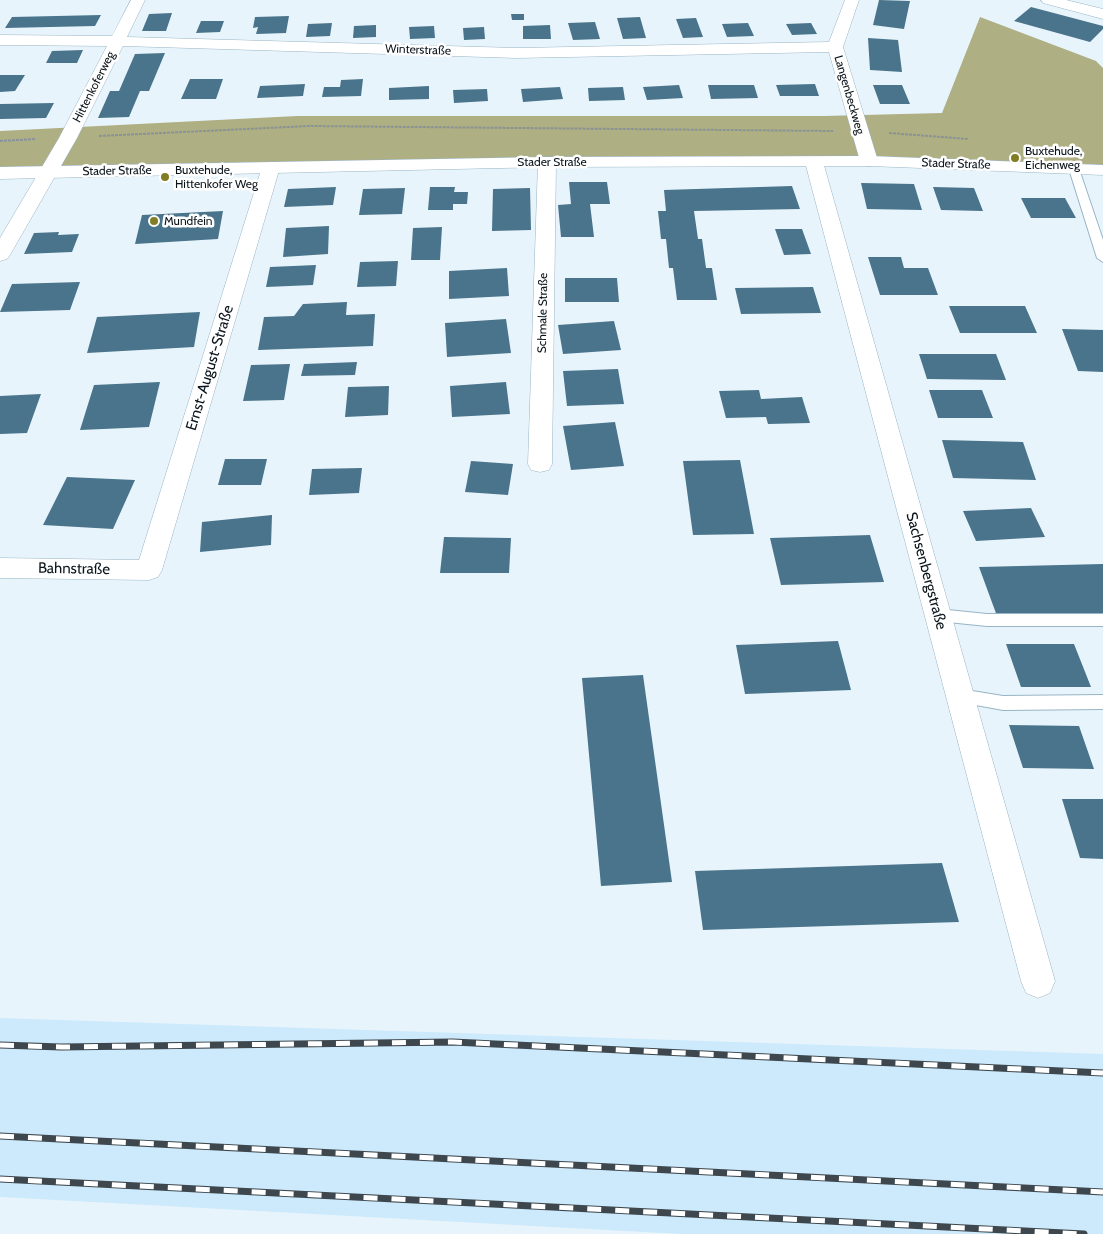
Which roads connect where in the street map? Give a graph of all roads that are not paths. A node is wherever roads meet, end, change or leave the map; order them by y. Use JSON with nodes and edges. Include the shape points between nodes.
{"nodes":[{"id":1,"x":138,"y":0,"type":"edge"},
{"id":2,"x":852,"y":0,"type":"edge"},
{"id":3,"x":1048,"y":0,"type":"edge"},
{"id":4,"x":1103,"y":14,"type":"edge"},
{"id":5,"x":0,"y":40,"type":"edge"},
{"id":6,"x":118,"y":41,"type":"junction"},
{"id":7,"x":835,"y":47,"type":"junction"},
{"id":8,"x":869,"y":161,"type":"junction"},
{"id":9,"x":547,"y":162,"type":"junction"},
{"id":10,"x":814,"y":162,"type":"junction"},
{"id":11,"x":271,"y":167,"type":"junction"},
{"id":12,"x":1074,"y":169,"type":"junction"},
{"id":13,"x":1103,"y":170,"type":"edge"},
{"id":14,"x":47,"y":172,"type":"junction"},
{"id":15,"x":0,"y":174,"type":"edge"},
{"id":16,"x":0,"y":255,"type":"edge"},
{"id":17,"x":1103,"y":258,"type":"edge"},
{"id":18,"x":540,"y":464,"type":"dead end"},
{"id":19,"x":0,"y":568,"type":"edge"},
{"id":20,"x":149,"y":570,"type":"joint"},
{"id":21,"x":938,"y":614,"type":"junction"},
{"id":22,"x":1103,"y":620,"type":"edge"},
{"id":23,"x":960,"y":696,"type":"junction"},
{"id":24,"x":1103,"y":702,"type":"edge"},
{"id":25,"x":1038,"y":981,"type":"dead end"}],
"edges":[{"from":1,"to":6,"type":"street","name":"Hittenkoferweg"},
{"from":2,"to":7,"type":"street","name":"Langenbeckweg"},
{"from":3,"to":4,"type":"street"},
{"from":5,"to":6,"type":"street","name":"Winterstraße"},
{"from":6,"to":7,"type":"street","name":"Winterstraße","via":[[517,53]]},
{"from":6,"to":14,"type":"street","name":"Hittenkoferweg"},
{"from":7,"to":8,"type":"street","name":"Langenbeckweg"},
{"from":8,"to":10,"type":"street","name":"Stader Straße"},
{"from":8,"to":12,"type":"street","name":"Stader Straße"},
{"from":9,"to":10,"type":"street","name":"Stader Straße"},
{"from":9,"to":11,"type":"street","name":"Stader Straße"},
{"from":9,"to":18,"type":"street","name":"Schmale Straße"},
{"from":10,"to":21,"type":"street","name":"Sachsenbergstraße"},
{"from":11,"to":14,"type":"street","name":"Stader Straße"},
{"from":11,"to":20,"type":"street","name":"Ernst-August-Straße"},
{"from":12,"to":13,"type":"street","name":"Stader Straße"},
{"from":12,"to":17,"type":"lane"},
{"from":14,"to":15,"type":"street","name":"Stader Straße"},
{"from":14,"to":16,"type":"street","name":"Hittenkoferweg"},
{"from":19,"to":20,"type":"street","name":"Bahnstraße"},
{"from":21,"to":22,"type":"lane","via":[[987,620]]},
{"from":21,"to":23,"type":"street","name":"Sachsenbergstraße"},
{"from":23,"to":24,"type":"lane","via":[[1003,703]]},
{"from":23,"to":25,"type":"street","name":"Sachsenbergstraße"}]}
